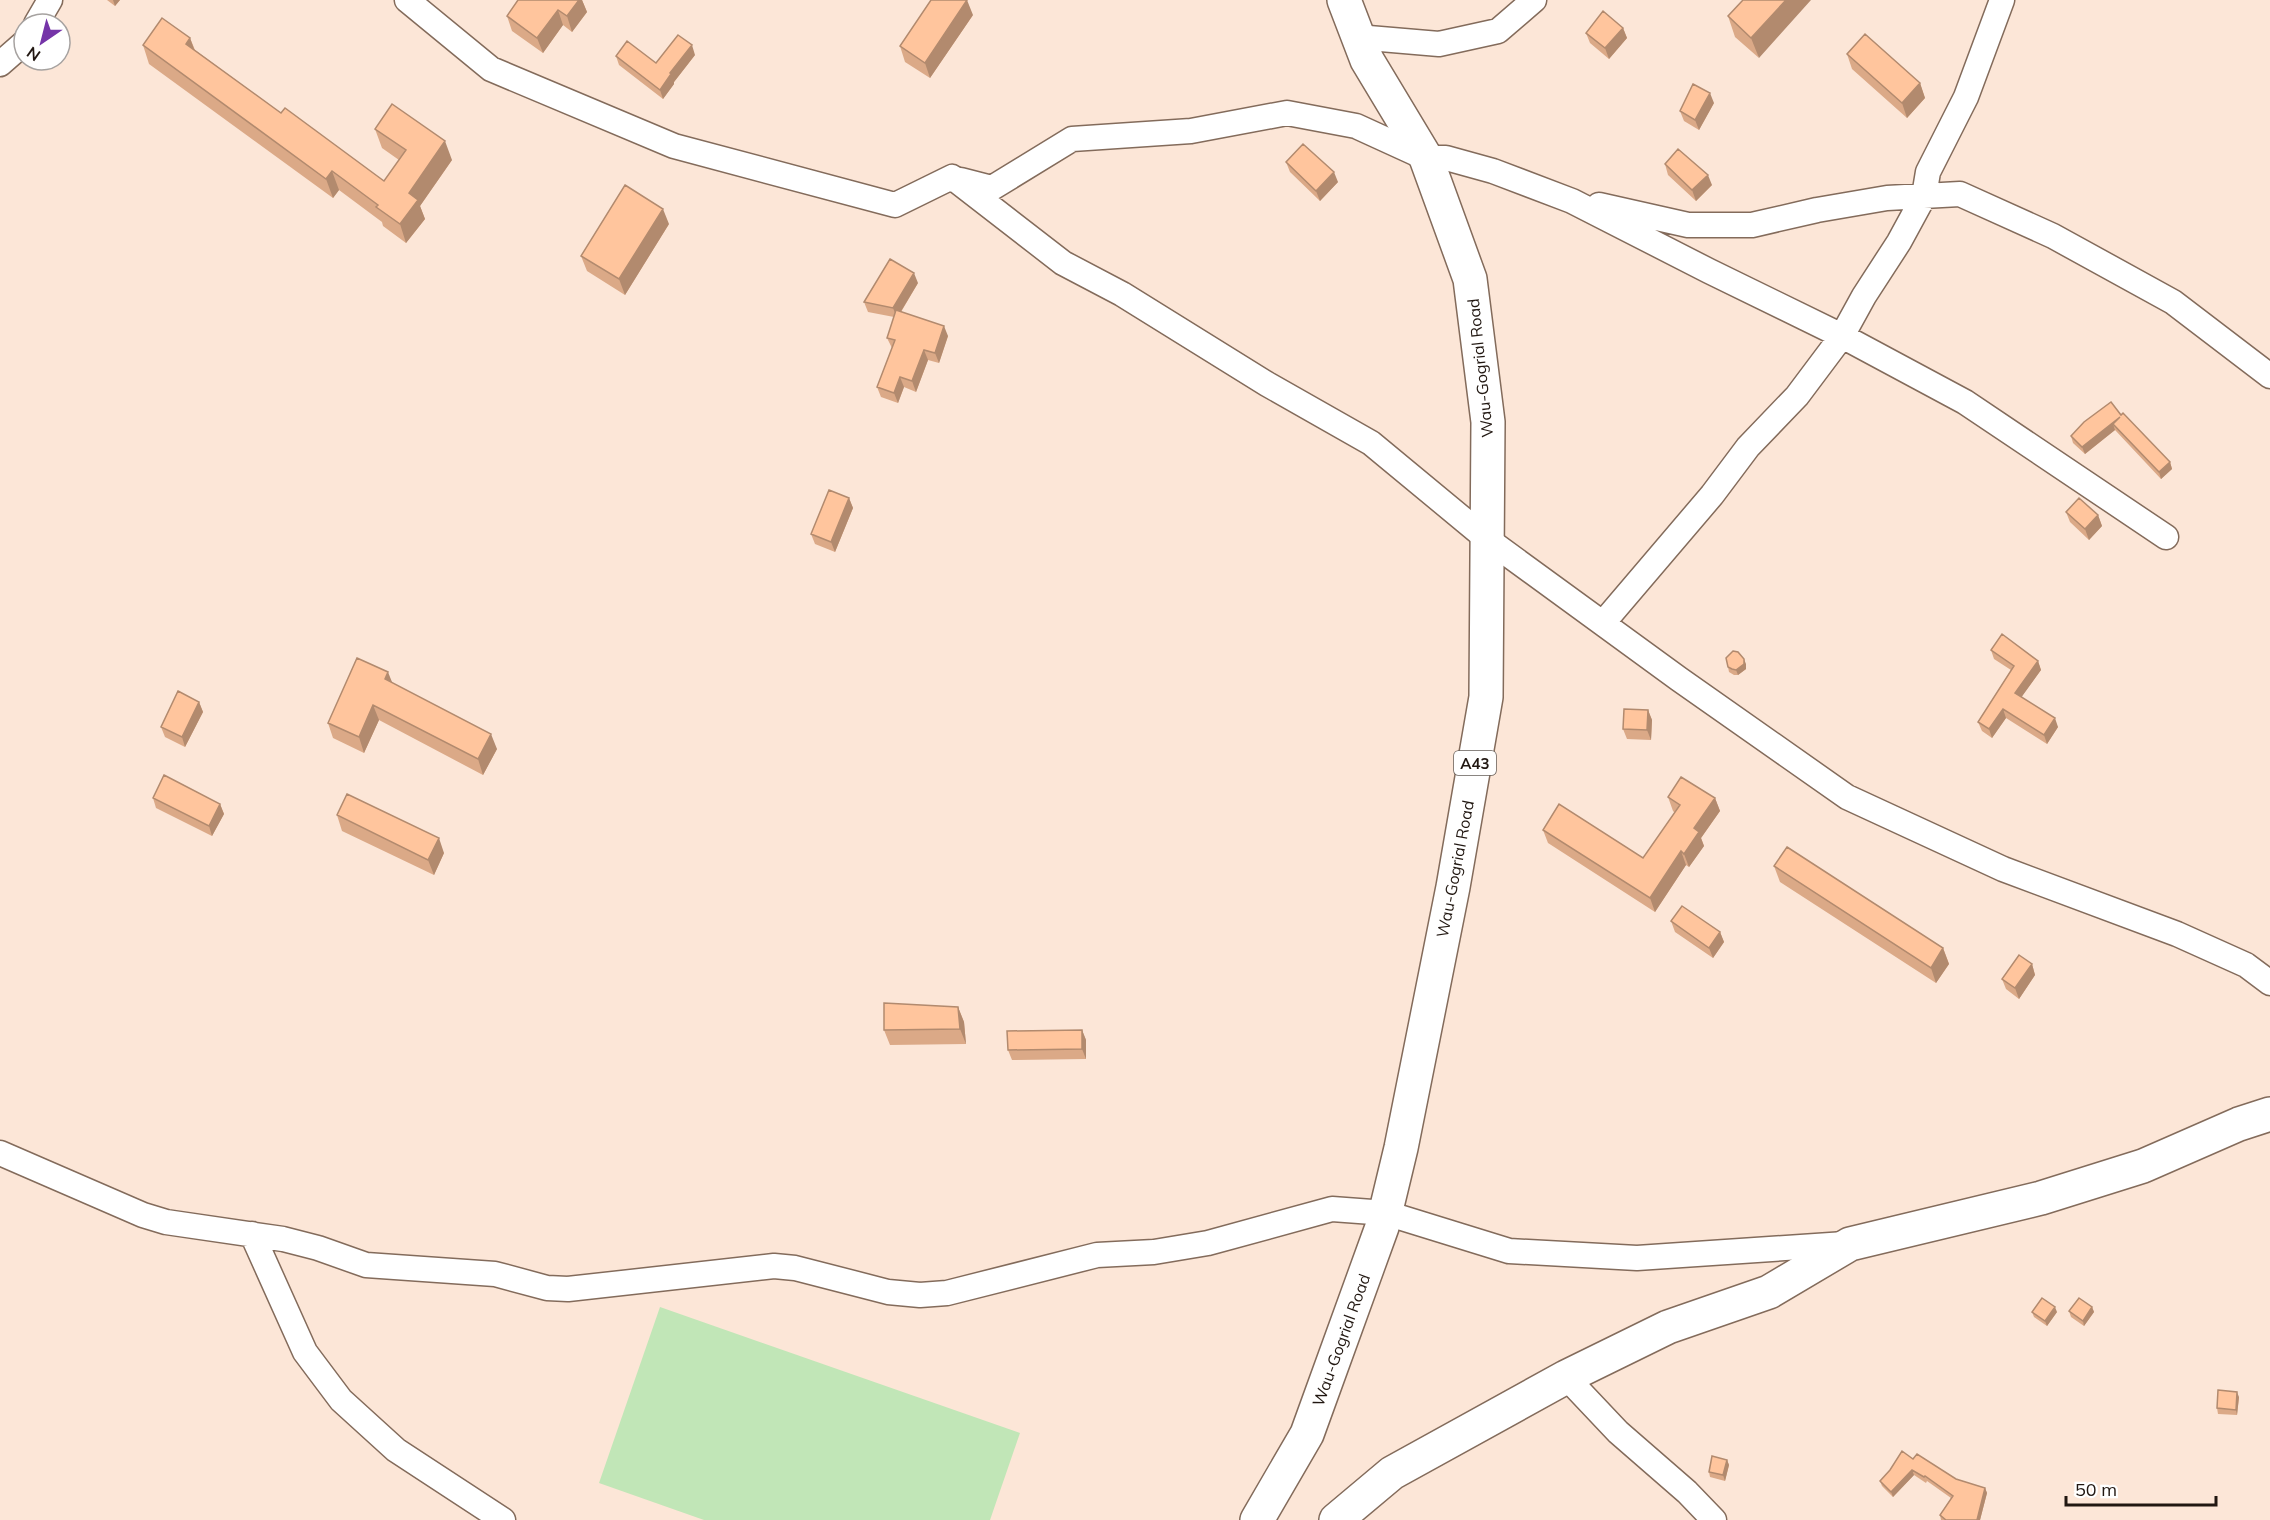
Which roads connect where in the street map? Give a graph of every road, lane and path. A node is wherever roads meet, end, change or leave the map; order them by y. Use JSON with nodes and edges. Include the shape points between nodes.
{"nodes":[{"id":1,"x":407,"y":0,"type":"edge"},
{"id":2,"x":1344,"y":0,"type":"edge"},
{"id":3,"x":1534,"y":0,"type":"edge"},
{"id":4,"x":2002,"y":0,"type":"edge"},
{"id":5,"x":1358,"y":37,"type":"junction"},
{"id":6,"x":12,"y":54,"type":"edge"},
{"id":7,"x":0,"y":64,"type":"edge"},
{"id":8,"x":1426,"y":158,"type":"junction"},
{"id":9,"x":952,"y":177,"type":"junction"},
{"id":10,"x":1924,"y":196,"type":"junction"},
{"id":11,"x":1572,"y":201,"type":"junction"},
{"id":12,"x":1842,"y":336,"type":"junction"},
{"id":13,"x":2270,"y":376,"type":"edge"},
{"id":14,"x":2166,"y":537,"type":"dead end"},
{"id":15,"x":1487,"y":539,"type":"junction"},
{"id":16,"x":1603,"y":623,"type":"junction"},
{"id":17,"x":2270,"y":983,"type":"edge"},
{"id":18,"x":2270,"y":1114,"type":"edge"},
{"id":19,"x":0,"y":1153,"type":"edge"},
{"id":20,"x":1386,"y":1213,"type":"junction"},
{"id":21,"x":252,"y":1234,"type":"junction"},
{"id":22,"x":1850,"y":1244,"type":"junction"},
{"id":23,"x":1566,"y":1377,"type":"junction"},
{"id":24,"x":503,"y":1520,"type":"edge"},
{"id":25,"x":1257,"y":1520,"type":"edge"},
{"id":26,"x":1336,"y":1520,"type":"edge"},
{"id":27,"x":1714,"y":1520,"type":"edge"}],
"edges":[{"from":1,"to":9,"type":"street","via":[[491,69],[674,146],[895,206]]},
{"from":2,"to":5,"type":"main road","name":"Wau-Gogrial Road","number":"A43"},
{"from":3,"to":5,"type":"street","via":[[1498,31],[1439,44]]},
{"from":4,"to":10,"type":"street","via":[[1966,97],[1928,172]]},
{"from":5,"to":8,"type":"main road","name":"Wau-Gogrial Road","number":"A43","via":[[1367,60]]},
{"from":6,"to":7,"type":"street"},
{"from":8,"to":9,"type":"street","via":[[1356,126],[1287,113],[1191,131],[1072,139],[992,188]]},
{"from":8,"to":11,"type":"street","via":[[1446,158],[1492,171]]},
{"from":8,"to":15,"type":"main road","name":"Wau-Gogrial Road","number":"A43","via":[[1470,279],[1488,422]]},
{"from":9,"to":15,"type":"street","via":[[1063,263],[1371,442]]},
{"from":10,"to":11,"type":"street","via":[[1887,198],[1752,225],[1688,225]]},
{"from":10,"to":12,"type":"street"},
{"from":10,"to":13,"type":"street","via":[[1960,194],[2053,236],[2173,302]]},
{"from":11,"to":12,"type":"street"},
{"from":12,"to":14,"type":"street","via":[[1965,402]]},
{"from":12,"to":16,"type":"street","via":[[1797,396],[1748,447]]},
{"from":15,"to":16,"type":"street"},
{"from":15,"to":20,"type":"main road","name":"Wau-Gogrial Road","number":"A43","via":[[1486,697],[1450,899]]},
{"from":16,"to":17,"type":"street","via":[[1847,798],[2003,869],[2177,934],[2246,965]]},
{"from":18,"to":22,"type":"main road","via":[[2143,1166],[2041,1198]]},
{"from":19,"to":21,"type":"street","via":[[143,1215]]},
{"from":20,"to":21,"type":"street","via":[[1332,1209],[1208,1243],[1154,1252],[1097,1255],[946,1293],[920,1295],[888,1292],[774,1266],[624,1284],[546,1288],[495,1274],[366,1265],[318,1248]]},
{"from":20,"to":22,"type":"street","via":[[1509,1251],[1637,1258]]},
{"from":20,"to":25,"type":"main road","name":"Wau-Gogrial Road","number":"A43","via":[[1307,1434]]},
{"from":21,"to":24,"type":"street","via":[[305,1352],[341,1400],[396,1450]]},
{"from":22,"to":23,"type":"main road","via":[[1769,1292],[1668,1327]]},
{"from":23,"to":26,"type":"main road","via":[[1392,1473]]},
{"from":23,"to":27,"type":"street","via":[[1618,1432]]}]}
